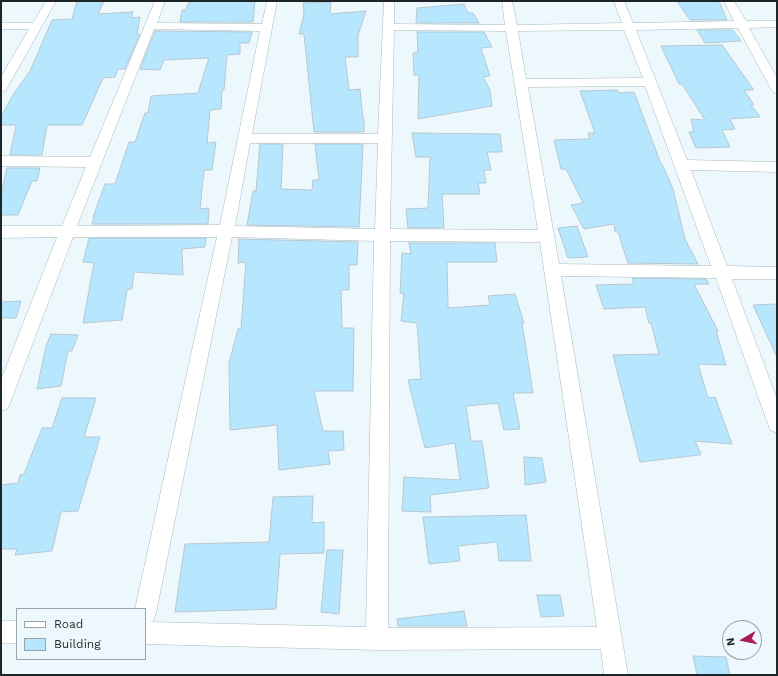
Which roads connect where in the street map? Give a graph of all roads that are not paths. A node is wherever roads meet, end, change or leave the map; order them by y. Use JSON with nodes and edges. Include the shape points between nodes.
{"nodes":[{"id":1,"x":51,"y":1,"type":"edge"},
{"id":2,"x":160,"y":1,"type":"edge"},
{"id":3,"x":272,"y":1,"type":"edge"},
{"id":4,"x":389,"y":1,"type":"edge"},
{"id":5,"x":507,"y":1,"type":"edge"},
{"id":6,"x":619,"y":1,"type":"edge"},
{"id":7,"x":729,"y":1,"type":"edge"},
{"id":8,"x":777,"y":24,"type":"edge"},
{"id":9,"x":742,"y":25,"type":"junction"},
{"id":10,"x":1,"y":26,"type":"edge"},
{"id":11,"x":36,"y":26,"type":"junction"},
{"id":12,"x":150,"y":26,"type":"junction"},
{"id":13,"x":628,"y":26,"type":"junction"},
{"id":14,"x":389,"y":27,"type":"junction"},
{"id":15,"x":267,"y":28,"type":"junction"},
{"id":16,"x":511,"y":28,"type":"junction"},
{"id":17,"x":649,"y":82,"type":"junction"},
{"id":18,"x":521,"y":83,"type":"junction"},
{"id":19,"x":1,"y":88,"type":"edge"},
{"id":20,"x":777,"y":88,"type":"edge"},
{"id":21,"x":244,"y":138,"type":"junction"},
{"id":22,"x":385,"y":139,"type":"junction"},
{"id":23,"x":1,"y":162,"type":"edge"},
{"id":24,"x":95,"y":162,"type":"junction"},
{"id":25,"x":682,"y":165,"type":"junction"},
{"id":26,"x":777,"y":167,"type":"edge"},
{"id":27,"x":226,"y":231,"type":"junction"},
{"id":28,"x":1,"y":232,"type":"edge"},
{"id":29,"x":67,"y":232,"type":"junction"},
{"id":30,"x":382,"y":235,"type":"junction"},
{"id":31,"x":546,"y":236,"type":"junction"},
{"id":32,"x":552,"y":270,"type":"junction"},
{"id":33,"x":721,"y":271,"type":"junction"},
{"id":34,"x":777,"y":273,"type":"edge"},
{"id":35,"x":1,"y":402,"type":"edge"},
{"id":36,"x":777,"y":424,"type":"edge"},
{"id":37,"x":146,"y":608,"type":"edge"},
{"id":38,"x":1,"y":632,"type":"edge"},
{"id":39,"x":16,"y":632,"type":"edge"},
{"id":40,"x":146,"y":633,"type":"edge"},
{"id":41,"x":377,"y":638,"type":"junction"},
{"id":42,"x":610,"y":638,"type":"junction"},
{"id":43,"x":616,"y":675,"type":"edge"}],
"edges":[{"from":1,"to":11,"type":"street"},
{"from":2,"to":12,"type":"street"},
{"from":3,"to":15,"type":"street"},
{"from":4,"to":14,"type":"street"},
{"from":5,"to":16,"type":"street"},
{"from":6,"to":13,"type":"street"},
{"from":7,"to":9,"type":"street"},
{"from":8,"to":9,"type":"street"},
{"from":9,"to":13,"type":"street"},
{"from":9,"to":20,"type":"street"},
{"from":10,"to":11,"type":"street"},
{"from":11,"to":19,"type":"street"},
{"from":12,"to":15,"type":"street"},
{"from":12,"to":24,"type":"street"},
{"from":13,"to":16,"type":"street"},
{"from":13,"to":17,"type":"street"},
{"from":14,"to":16,"type":"street"},
{"from":14,"to":22,"type":"street"},
{"from":15,"to":21,"type":"street"},
{"from":16,"to":18,"type":"street"},
{"from":17,"to":18,"type":"street"},
{"from":17,"to":25,"type":"street"},
{"from":18,"to":31,"type":"street"},
{"from":21,"to":22,"type":"street"},
{"from":21,"to":27,"type":"street"},
{"from":22,"to":30,"type":"street"},
{"from":23,"to":24,"type":"street"},
{"from":24,"to":29,"type":"street"},
{"from":25,"to":26,"type":"street"},
{"from":25,"to":33,"type":"street"},
{"from":27,"to":29,"type":"street"},
{"from":27,"to":30,"type":"street"},
{"from":27,"to":37,"type":"street"},
{"from":28,"to":29,"type":"street"},
{"from":29,"to":35,"type":"street"},
{"from":30,"to":31,"type":"street"},
{"from":30,"to":41,"type":"street"},
{"from":31,"to":32,"type":"street"},
{"from":32,"to":33,"type":"street"},
{"from":32,"to":42,"type":"street"},
{"from":33,"to":34,"type":"street"},
{"from":33,"to":36,"type":"street"},
{"from":38,"to":39,"type":"street"},
{"from":40,"to":41,"type":"street"},
{"from":41,"to":42,"type":"street"},
{"from":42,"to":43,"type":"street"}]}
